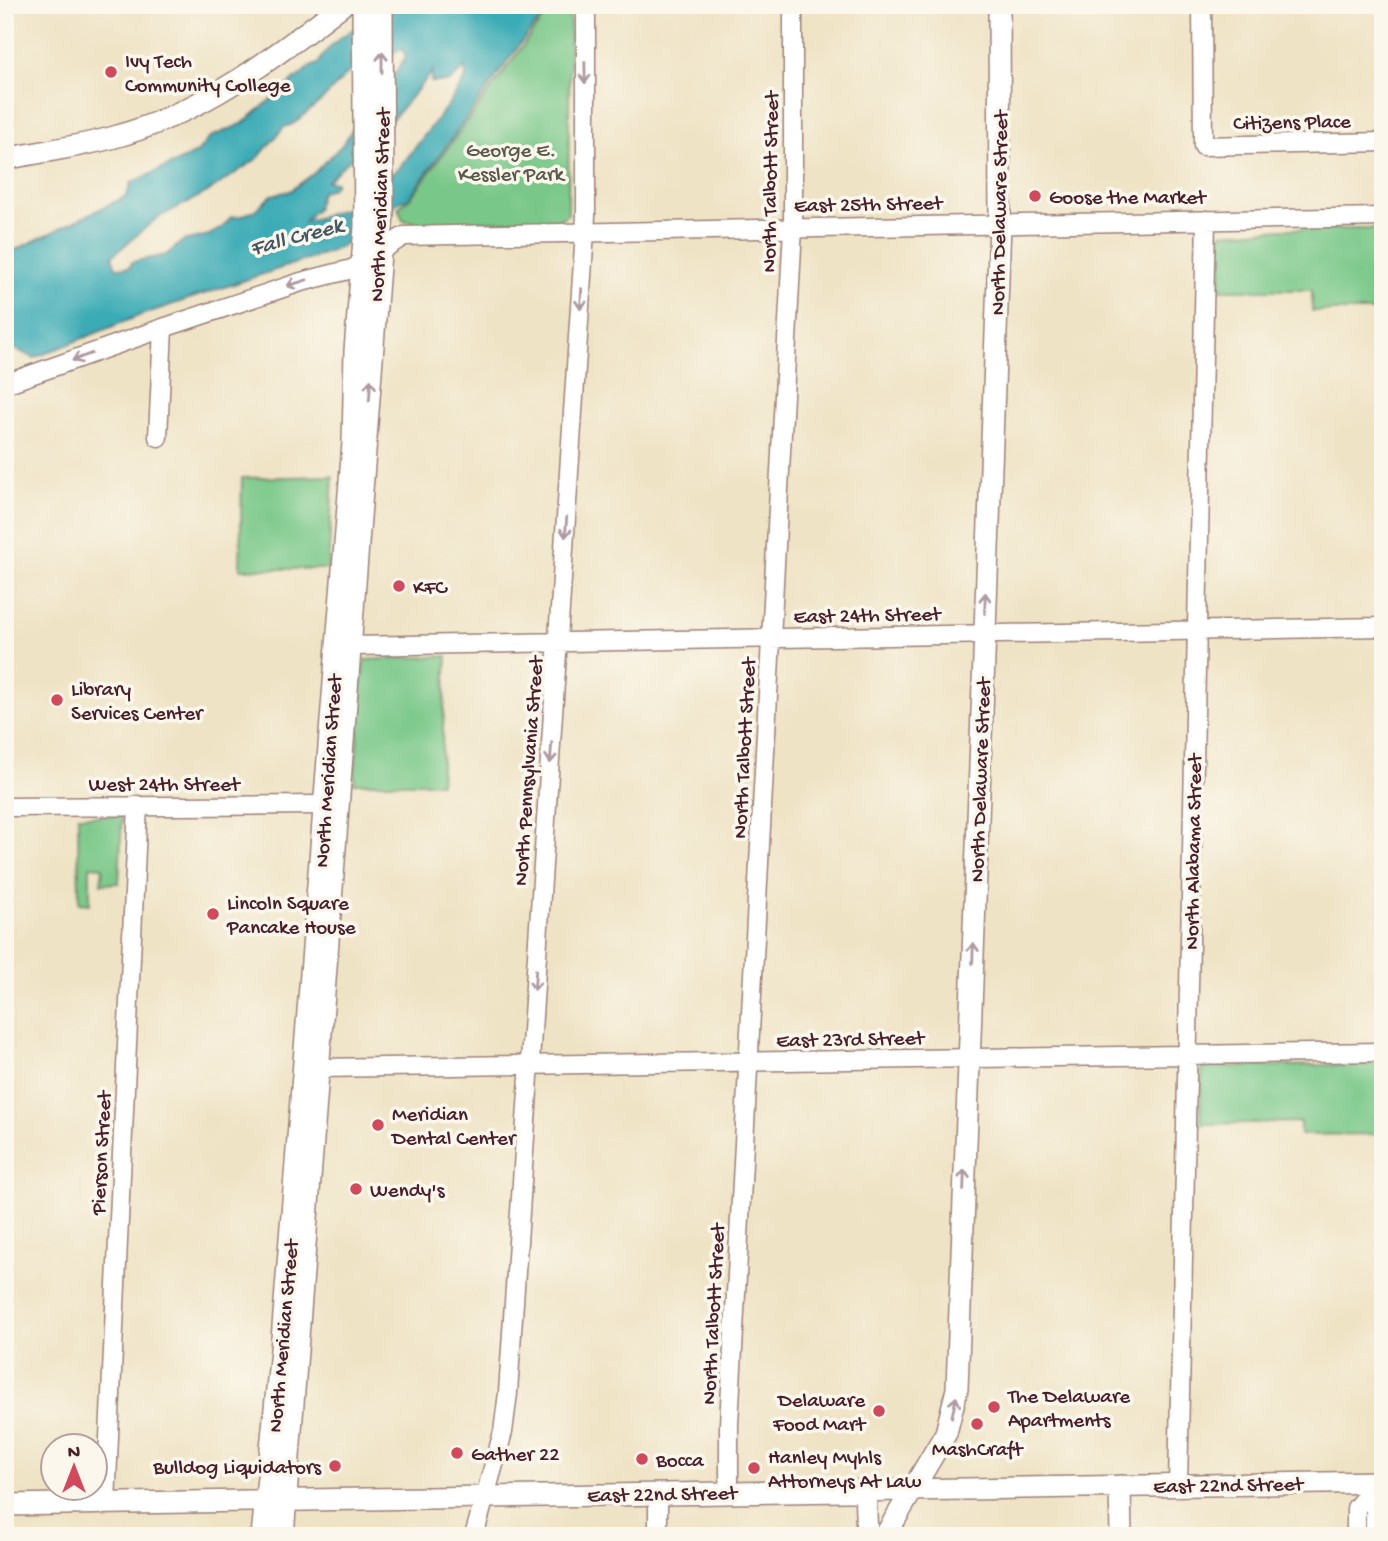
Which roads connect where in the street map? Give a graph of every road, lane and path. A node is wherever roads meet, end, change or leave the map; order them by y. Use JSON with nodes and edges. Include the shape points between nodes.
{"nodes":[{"id":1,"x":342,"y":5,"type":"edge"},
{"id":2,"x":586,"y":5,"type":"edge"},
{"id":3,"x":793,"y":5,"type":"edge"},
{"id":4,"x":999,"y":5,"type":"edge"},
{"id":5,"x":1202,"y":5,"type":"edge"},
{"id":6,"x":382,"y":6,"type":"edge"},
{"id":7,"x":363,"y":13,"type":"edge"},
{"id":8,"x":1383,"y":142,"type":"edge"},
{"id":9,"x":5,"y":159,"type":"edge"},
{"id":10,"x":1383,"y":217,"type":"edge"},
{"id":11,"x":1206,"y":220,"type":"junction"},
{"id":12,"x":1000,"y":224,"type":"junction"},
{"id":13,"x":793,"y":228,"type":"junction"},
{"id":14,"x":585,"y":231,"type":"junction"},
{"id":15,"x":381,"y":248,"type":"junction"},
{"id":16,"x":362,"y":263,"type":"junction"},
{"id":17,"x":163,"y":328,"type":"junction"},
{"id":18,"x":5,"y":384,"type":"edge"},
{"id":19,"x":158,"y":437,"type":"dead end"},
{"id":20,"x":1383,"y":627,"type":"edge"},
{"id":21,"x":1197,"y":630,"type":"junction"},
{"id":22,"x":984,"y":634,"type":"junction"},
{"id":23,"x":771,"y":638,"type":"junction"},
{"id":24,"x":559,"y":642,"type":"junction"},
{"id":25,"x":352,"y":646,"type":"junction"},
{"id":26,"x":138,"y":805,"type":"junction"},
{"id":27,"x":324,"y":805,"type":"junction"},
{"id":28,"x":5,"y":807,"type":"edge"},
{"id":29,"x":1383,"y":1052,"type":"edge"},
{"id":30,"x":1188,"y":1055,"type":"junction"},
{"id":31,"x":969,"y":1058,"type":"junction"},
{"id":32,"x":749,"y":1063,"type":"junction"},
{"id":33,"x":530,"y":1066,"type":"junction"},
{"id":34,"x":319,"y":1068,"type":"junction"},
{"id":35,"x":1178,"y":1485,"type":"junction"},
{"id":36,"x":1120,"y":1486,"type":"junction"},
{"id":37,"x":1372,"y":1487,"type":"edge"},
{"id":38,"x":912,"y":1489,"type":"junction"},
{"id":39,"x":865,"y":1490,"type":"junction"},
{"id":40,"x":729,"y":1492,"type":"junction"},
{"id":41,"x":657,"y":1494,"type":"junction"},
{"id":42,"x":483,"y":1496,"type":"junction"},
{"id":43,"x":276,"y":1500,"type":"junction"},
{"id":44,"x":106,"y":1503,"type":"junction"},
{"id":45,"x":5,"y":1505,"type":"edge"},
{"id":46,"x":262,"y":1536,"type":"edge"},
{"id":47,"x":283,"y":1536,"type":"edge"},
{"id":48,"x":474,"y":1536,"type":"edge"},
{"id":49,"x":658,"y":1536,"type":"edge"},
{"id":50,"x":867,"y":1536,"type":"edge"},
{"id":51,"x":885,"y":1536,"type":"edge"},
{"id":52,"x":1121,"y":1536,"type":"edge"},
{"id":53,"x":1356,"y":1536,"type":"edge"},
{"id":54,"x":1375,"y":1536,"type":"edge"}],
"edges":[{"from":1,"to":9,"type":"main road","via":[[238,83],[199,104],[110,138]]},
{"from":2,"to":14,"type":"street","name":"North Pennsylvania Street","one_way":true},
{"from":3,"to":13,"type":"street","name":"North Talbott Street"},
{"from":4,"to":12,"type":"main road","name":"North Delaware Street"},
{"from":5,"to":8,"type":"street","name":"Citizens Place","via":[[1203,146]]},
{"from":15,"to":6,"type":"main road","name":"North Meridian Street","one_way":true},
{"from":7,"to":16,"type":"main road","name":"North Meridian Street"},
{"from":10,"to":11,"type":"street","name":"East 25th Street"},
{"from":11,"to":12,"type":"street","name":"East 25th Street"},
{"from":11,"to":21,"type":"street","name":"North Alabama Street"},
{"from":12,"to":13,"type":"street","name":"East 25th Street"},
{"from":22,"to":12,"type":"main road","name":"North Delaware Street","one_way":true},
{"from":13,"to":14,"type":"street","name":"East 25th Street"},
{"from":13,"to":23,"type":"street","name":"North Talbott Street"},
{"from":14,"to":15,"type":"street","name":"East 25th Street","via":[[404,236]]},
{"from":14,"to":24,"type":"street","name":"North Pennsylvania Street","one_way":true},
{"from":15,"to":16,"type":"street","name":"East 25th Street"},
{"from":25,"to":15,"type":"main road","name":"North Meridian Street","one_way":true},
{"from":16,"to":17,"type":"street","one_way":true},
{"from":16,"to":27,"type":"main road","name":"North Meridian Street","via":[[353,443]]},
{"from":17,"to":18,"type":"street","one_way":true},
{"from":17,"to":19,"type":"street"},
{"from":20,"to":21,"type":"street","name":"East 24th Street"},
{"from":21,"to":22,"type":"street","name":"East 24th Street"},
{"from":21,"to":30,"type":"street","name":"North Alabama Street"},
{"from":22,"to":23,"type":"street","name":"East 24th Street"},
{"from":31,"to":22,"type":"main road","name":"North Delaware Street","one_way":true},
{"from":23,"to":24,"type":"street","name":"East 24th Street"},
{"from":23,"to":32,"type":"street","name":"North Talbott Street"},
{"from":24,"to":25,"type":"street","name":"East 24th Street"},
{"from":24,"to":33,"type":"street","name":"North Pennsylvania Street","one_way":true},
{"from":25,"to":34,"type":"main road","name":"North Meridian Street"},
{"from":26,"to":27,"type":"street","name":"West 24th Street"},
{"from":26,"to":28,"type":"street","name":"West 24th Street"},
{"from":26,"to":44,"type":"street","name":"Pierson Street"},
{"from":27,"to":43,"type":"main road","name":"North Meridian Street","via":[[282,1340]]},
{"from":29,"to":30,"type":"street","name":"East 23rd Street"},
{"from":30,"to":31,"type":"street","name":"East 23rd Street"},
{"from":30,"to":35,"type":"street","name":"North Alabama Street"},
{"from":31,"to":32,"type":"street","name":"East 23rd Street"},
{"from":38,"to":31,"type":"main road","name":"North Delaware Street","one_way":true,"via":[[946,1433],[956,1401]]},
{"from":32,"to":33,"type":"street","name":"East 23rd Street"},
{"from":32,"to":40,"type":"street","name":"North Talbott Street"},
{"from":33,"to":34,"type":"street","name":"East 23rd Street"},
{"from":33,"to":42,"type":"street","name":"North Pennsylvania Street","via":[[508,1393],[503,1432]]},
{"from":34,"to":43,"type":"main road","name":"North Meridian Street"},
{"from":35,"to":36,"type":"main road","name":"East 22nd Street"},
{"from":35,"to":37,"type":"main road","name":"East 22nd Street"},
{"from":36,"to":38,"type":"main road","name":"East 22nd Street"},
{"from":36,"to":52,"type":"main road"},
{"from":37,"to":53,"type":"street","via":[[1356,1508]]},
{"from":37,"to":54,"type":"street"},
{"from":38,"to":39,"type":"main road","name":"East 22nd Street"},
{"from":38,"to":51,"type":"main road","name":"North Delaware Street"},
{"from":39,"to":40,"type":"main road","name":"East 22nd Street"},
{"from":39,"to":50,"type":"main road"},
{"from":40,"to":41,"type":"main road","name":"East 22nd Street"},
{"from":41,"to":42,"type":"main road","name":"East 22nd Street"},
{"from":41,"to":49,"type":"street"},
{"from":42,"to":43,"type":"main road","name":"East 22nd Street"},
{"from":42,"to":48,"type":"street","name":"North Pennsylvania Street"},
{"from":43,"to":44,"type":"main road","name":"East 22nd Street"},
{"from":43,"to":46,"type":"main road","name":"North Meridian Street"},
{"from":43,"to":47,"type":"main road","name":"North Meridian Street"},
{"from":44,"to":45,"type":"main road","name":"East 22nd Street"}]}
